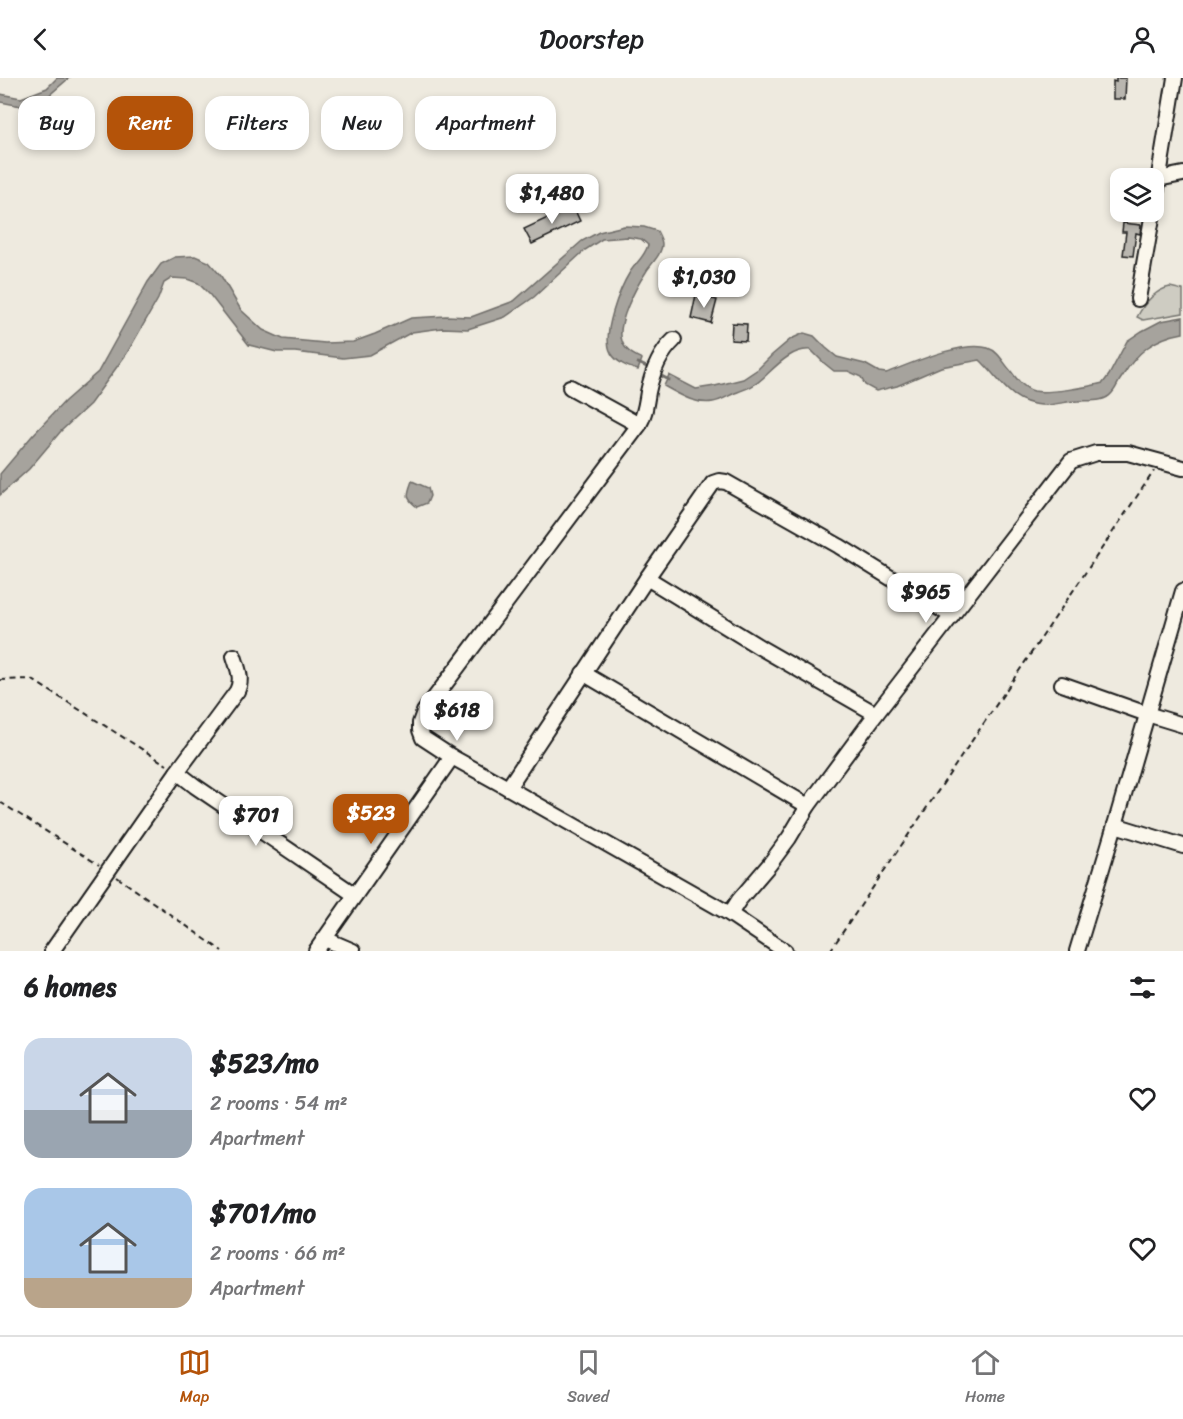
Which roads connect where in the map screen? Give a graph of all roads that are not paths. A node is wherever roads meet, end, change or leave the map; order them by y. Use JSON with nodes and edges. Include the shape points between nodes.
{"nodes":[{"id":1,"x":1175,"y":78,"type":"edge"},
{"id":2,"x":1160,"y":168,"type":"edge"},
{"id":3,"x":1183,"y":174,"type":"edge"},
{"id":4,"x":1164,"y":178,"type":"edge"},
{"id":5,"x":1151,"y":222,"type":"edge"},
{"id":6,"x":1138,"y":299,"type":"dead end"},
{"id":7,"x":674,"y":340,"type":"dead end"},
{"id":8,"x":570,"y":387,"type":"dead end"},
{"id":9,"x":639,"y":425,"type":"junction"},
{"id":10,"x":1183,"y":468,"type":"edge"},
{"id":11,"x":647,"y":578,"type":"junction"},
{"id":12,"x":1183,"y":591,"type":"edge"},
{"id":13,"x":952,"y":616,"type":"junction"},
{"id":14,"x":234,"y":656,"type":"dead end"},
{"id":15,"x":583,"y":674,"type":"junction"},
{"id":16,"x":1062,"y":684,"type":"dead end"},
{"id":17,"x":876,"y":714,"type":"junction"},
{"id":18,"x":1147,"y":714,"type":"junction"},
{"id":19,"x":1183,"y":725,"type":"edge"},
{"id":20,"x":452,"y":757,"type":"junction"},
{"id":21,"x":177,"y":772,"type":"junction"},
{"id":22,"x":508,"y":788,"type":"junction"},
{"id":23,"x":808,"y":806,"type":"junction"},
{"id":24,"x":1115,"y":825,"type":"junction"},
{"id":25,"x":1183,"y":846,"type":"edge"},
{"id":26,"x":355,"y":895,"type":"junction"},
{"id":27,"x":730,"y":914,"type":"junction"},
{"id":28,"x":325,"y":939,"type":"junction"},
{"id":29,"x":1080,"y":950,"type":"edge"},
{"id":30,"x":52,"y":951,"type":"edge"},
{"id":31,"x":316,"y":951,"type":"edge"},
{"id":32,"x":353,"y":951,"type":"edge"},
{"id":33,"x":785,"y":951,"type":"edge"}],
"edges":[{"from":1,"to":2,"type":"street"},
{"from":3,"to":4,"type":"street"},
{"from":5,"to":6,"type":"street"},
{"from":7,"to":9,"type":"street","via":[[665,347],[658,362]]},
{"from":8,"to":9,"type":"street"},
{"from":9,"to":20,"type":"street","via":[[424,712],[420,723],[423,738]]},
{"from":10,"to":13,"type":"street","via":[[1128,453],[1096,453],[1071,461]]},
{"from":11,"to":13,"type":"street","via":[[713,483],[723,481]]},
{"from":11,"to":15,"type":"street"},
{"from":11,"to":17,"type":"street"},
{"from":12,"to":18,"type":"street"},
{"from":13,"to":17,"type":"street"},
{"from":14,"to":21,"type":"street","via":[[241,683]]},
{"from":15,"to":22,"type":"street"},
{"from":15,"to":23,"type":"street"},
{"from":16,"to":18,"type":"street"},
{"from":17,"to":23,"type":"street"},
{"from":18,"to":19,"type":"street"},
{"from":18,"to":24,"type":"street"},
{"from":20,"to":22,"type":"street"},
{"from":20,"to":26,"type":"street"},
{"from":21,"to":26,"type":"street"},
{"from":21,"to":30,"type":"street"},
{"from":22,"to":27,"type":"street"},
{"from":23,"to":27,"type":"street","via":[[789,838]]},
{"from":24,"to":25,"type":"street"},
{"from":24,"to":29,"type":"street"},
{"from":26,"to":28,"type":"street"},
{"from":27,"to":33,"type":"street"},
{"from":28,"to":31,"type":"street"},
{"from":28,"to":32,"type":"street"}]}
